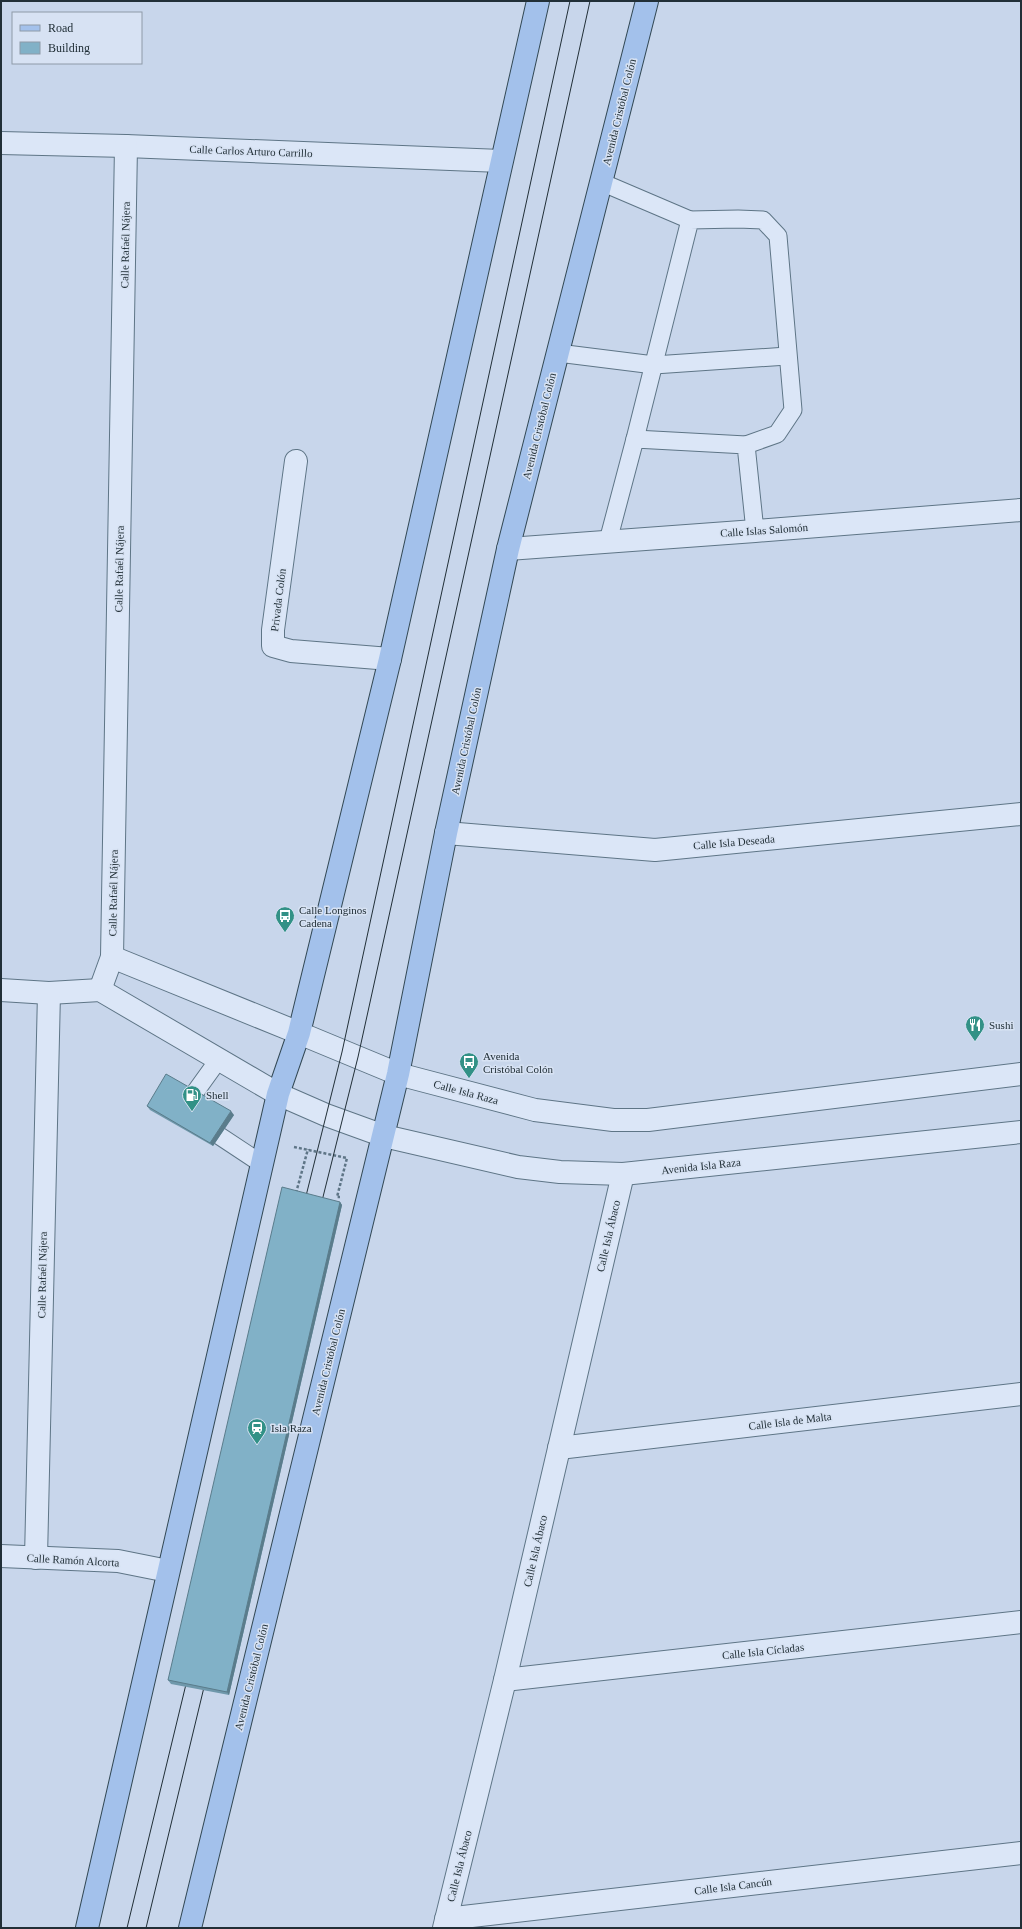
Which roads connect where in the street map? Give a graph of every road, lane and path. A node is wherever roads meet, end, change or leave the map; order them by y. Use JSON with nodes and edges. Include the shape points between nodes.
{"nodes":[{"id":1,"x":538,"y":1,"type":"edge"},
{"id":2,"x":647,"y":1,"type":"edge"},
{"id":3,"x":1,"y":143,"type":"edge"},
{"id":4,"x":126,"y":146,"type":"junction"},
{"id":5,"x":501,"y":161,"type":"junction"},
{"id":6,"x":601,"y":182,"type":"junction"},
{"id":7,"x":690,"y":220,"type":"junction"},
{"id":8,"x":558,"y":353,"type":"junction"},
{"id":9,"x":788,"y":356,"type":"junction"},
{"id":10,"x":654,"y":365,"type":"junction"},
{"id":11,"x":635,"y":439,"type":"junction"},
{"id":12,"x":746,"y":445,"type":"junction"},
{"id":13,"x":296,"y":461,"type":"dead end"},
{"id":14,"x":1021,"y":510,"type":"edge"},
{"id":15,"x":755,"y":531,"type":"junction"},
{"id":16,"x":608,"y":541,"type":"junction"},
{"id":17,"x":508,"y":549,"type":"junction"},
{"id":18,"x":390,"y":659,"type":"junction"},
{"id":19,"x":1021,"y":814,"type":"edge"},
{"id":20,"x":446,"y":833,"type":"junction"},
{"id":21,"x":112,"y":957,"type":"junction"},
{"id":22,"x":1,"y":990,"type":"edge"},
{"id":23,"x":100,"y":990,"type":"junction"},
{"id":24,"x":49,"y":993,"type":"junction"},
{"id":25,"x":299,"y":1033,"type":"junction"},
{"id":26,"x":219,"y":1059,"type":"junction"},
{"id":27,"x":398,"y":1074,"type":"junction"},
{"id":28,"x":1021,"y":1074,"type":"edge"},
{"id":29,"x":278,"y":1094,"type":"junction"},
{"id":30,"x":1021,"y":1132,"type":"edge"},
{"id":31,"x":384,"y":1136,"type":"junction"},
{"id":32,"x":266,"y":1142,"type":"junction"},
{"id":33,"x":308,"y":1149,"type":"junction"},
{"id":34,"x":262,"y":1164,"type":"junction"},
{"id":35,"x":623,"y":1174,"type":"junction"},
{"id":36,"x":296,"y":1194,"type":"edge"},
{"id":37,"x":337,"y":1196,"type":"junction"},
{"id":38,"x":335,"y":1204,"type":"edge"},
{"id":39,"x":366,"y":1206,"type":"junction"},
{"id":40,"x":1021,"y":1394,"type":"edge"},
{"id":41,"x":560,"y":1448,"type":"junction"},
{"id":42,"x":1,"y":1556,"type":"edge"},
{"id":43,"x":36,"y":1558,"type":"junction"},
{"id":44,"x":168,"y":1571,"type":"junction"},
{"id":45,"x":1021,"y":1622,"type":"edge"},
{"id":46,"x":505,"y":1680,"type":"junction"},
{"id":47,"x":1021,"y":1852,"type":"edge"},
{"id":48,"x":445,"y":1924,"type":"edge"},
{"id":49,"x":87,"y":1928,"type":"edge"},
{"id":50,"x":190,"y":1928,"type":"edge"}],
"edges":[{"from":1,"to":5,"type":"main road"},
{"from":2,"to":6,"type":"main road","name":"Avenida Cristóbal Colón"},
{"from":3,"to":4,"type":"street","name":"Calle Carlos Arturo Carrillo"},
{"from":4,"to":5,"type":"street","name":"Calle Carlos Arturo Carrillo"},
{"from":4,"to":21,"type":"street","name":"Calle Rafaél Nájera"},
{"from":5,"to":18,"type":"main road"},
{"from":6,"to":7,"type":"lane"},
{"from":6,"to":8,"type":"main road","name":"Avenida Cristóbal Colón"},
{"from":7,"to":9,"type":"lane","via":[[763,220],[778,236]]},
{"from":7,"to":10,"type":"lane"},
{"from":8,"to":10,"type":"lane"},
{"from":8,"to":17,"type":"main road","name":"Avenida Cristóbal Colón"},
{"from":9,"to":10,"type":"lane"},
{"from":9,"to":12,"type":"lane","via":[[792,410],[777,434]]},
{"from":10,"to":11,"type":"lane"},
{"from":11,"to":12,"type":"lane"},
{"from":11,"to":16,"type":"lane"},
{"from":12,"to":15,"type":"lane"},
{"from":13,"to":18,"type":"street","name":"Privada Colón","via":[[273,646],[291,651]]},
{"from":14,"to":15,"type":"street","name":"Calle Islas Salomón"},
{"from":15,"to":16,"type":"street","name":"Calle Islas Salomón"},
{"from":16,"to":17,"type":"street","name":"Calle Islas Salomón"},
{"from":17,"to":20,"type":"main road","name":"Avenida Cristóbal Colón"},
{"from":18,"to":25,"type":"main road"},
{"from":19,"to":20,"type":"street","name":"Calle Isla Deseada","via":[[655,850]]},
{"from":20,"to":27,"type":"main road","name":"Avenida Cristóbal Colón"},
{"from":21,"to":23,"type":"street","name":"Calle Rafaél Nájera"},
{"from":21,"to":25,"type":"street"},
{"from":22,"to":24,"type":"street"},
{"from":23,"to":24,"type":"street"},
{"from":23,"to":26,"type":"street"},
{"from":24,"to":43,"type":"street","name":"Calle Rafaél Nájera"},
{"from":25,"to":27,"type":"street","name":"Calle Isla Raza"},
{"from":25,"to":29,"type":"main road"},
{"from":26,"to":29,"type":"street"},
{"from":26,"to":34,"type":"lane","via":[[182,1110]]},
{"from":27,"to":28,"type":"street","name":"Calle Isla Raza","via":[[535,1110],[613,1120],[648,1120]]},
{"from":27,"to":31,"type":"main road","name":"Avenida Cristóbal Colón"},
{"from":29,"to":31,"type":"street","name":"Avenida Isla Raza"},
{"from":29,"to":32,"type":"main road"},
{"from":30,"to":35,"type":"street","name":"Avenida Isla Raza"},
{"from":31,"to":35,"type":"street","name":"Avenida Isla Raza","via":[[518,1167],[560,1172]]},
{"from":31,"to":39,"type":"main road","name":"Avenida Cristóbal Colón"},
{"from":32,"to":33,"type":"path"},
{"from":32,"to":34,"type":"main road"},
{"from":33,"to":36,"type":"path"},
{"from":33,"to":37,"type":"path","via":[[347,1158]]},
{"from":34,"to":44,"type":"main road"},
{"from":35,"to":41,"type":"street","name":"Calle Isla Ábaco"},
{"from":37,"to":38,"type":"path"},
{"from":37,"to":39,"type":"path"},
{"from":39,"to":50,"type":"main road","name":"Avenida Cristóbal Colón"},
{"from":40,"to":41,"type":"street","name":"Calle Isla de Malta"},
{"from":41,"to":46,"type":"street","name":"Calle Isla Ábaco"},
{"from":42,"to":43,"type":"street","name":"Calle Ramón Alcorta"},
{"from":43,"to":44,"type":"street","name":"Calle Ramón Alcorta","via":[[118,1561]]},
{"from":44,"to":49,"type":"main road"},
{"from":45,"to":46,"type":"street","name":"Calle Isla Cícladas"},
{"from":46,"to":48,"type":"street","name":"Calle Isla Ábaco"},
{"from":47,"to":48,"type":"street","name":"Calle Isla Cancún"}]}
